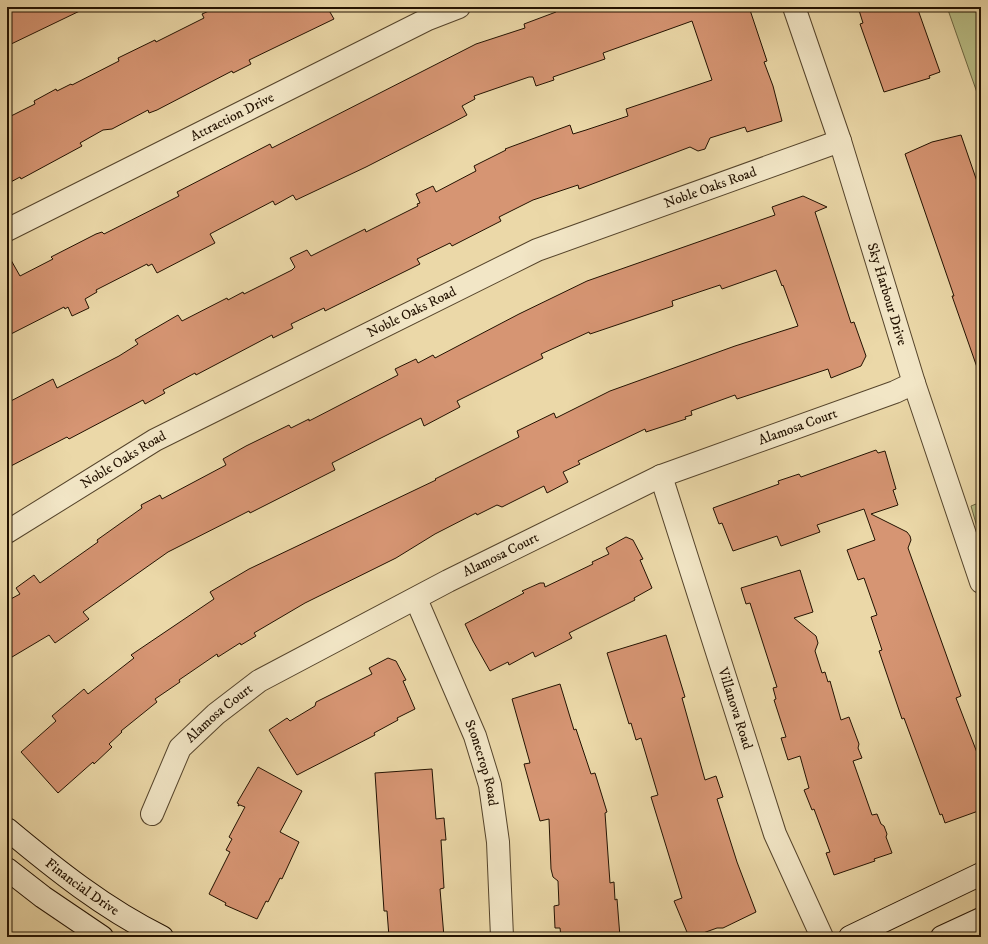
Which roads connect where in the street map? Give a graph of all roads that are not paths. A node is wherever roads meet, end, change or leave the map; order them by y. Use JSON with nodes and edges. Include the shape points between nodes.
{"nodes":[{"id":1,"x":459,"y":7,"type":"edge"},
{"id":2,"x":794,"y":7,"type":"edge"},
{"id":3,"x":840,"y":141,"type":"junction"},
{"id":4,"x":7,"y":230,"type":"edge"},
{"id":5,"x":914,"y":383,"type":"junction"},
{"id":6,"x":661,"y":476,"type":"junction"},
{"id":7,"x":7,"y":532,"type":"edge"},
{"id":8,"x":981,"y":582,"type":"edge"},
{"id":9,"x":416,"y":599,"type":"junction"},
{"id":10,"x":152,"y":814,"type":"dead end"},
{"id":11,"x":7,"y":829,"type":"edge"},
{"id":12,"x":7,"y":869,"type":"edge"},
{"id":13,"x":981,"y":874,"type":"edge"},
{"id":14,"x":981,"y":919,"type":"edge"},
{"id":15,"x":102,"y":937,"type":"edge"},
{"id":16,"x":162,"y":937,"type":"edge"},
{"id":17,"x":502,"y":937,"type":"edge"},
{"id":18,"x":822,"y":937,"type":"edge"},
{"id":19,"x":850,"y":937,"type":"edge"},
{"id":20,"x":942,"y":937,"type":"edge"}],
"edges":[{"from":1,"to":4,"type":"street","name":"Attraction Drive","via":[[428,19]]},
{"from":2,"to":3,"type":"street","name":"Sky Harbour Drive"},
{"from":3,"to":5,"type":"street","name":"Sky Harbour Drive"},
{"from":3,"to":7,"type":"street","name":"Noble Oaks Road","via":[[537,250],[155,440]]},
{"from":5,"to":6,"type":"street","name":"Alamosa Court"},
{"from":5,"to":8,"type":"street","name":"Sky Harbour Drive"},
{"from":6,"to":9,"type":"street","name":"Alamosa Court"},
{"from":6,"to":18,"type":"street","name":"Villanova Road","via":[[775,834]]},
{"from":9,"to":10,"type":"street","name":"Alamosa Court","via":[[260,681],[216,714],[180,748]]},
{"from":9,"to":17,"type":"street","name":"Stonecrop Road","via":[[475,736],[490,785],[498,842]]},
{"from":11,"to":16,"type":"street","name":"Financial Drive","via":[[98,900]]},
{"from":12,"to":15,"type":"street"},
{"from":13,"to":19,"type":"street"},
{"from":14,"to":20,"type":"street"}]}
